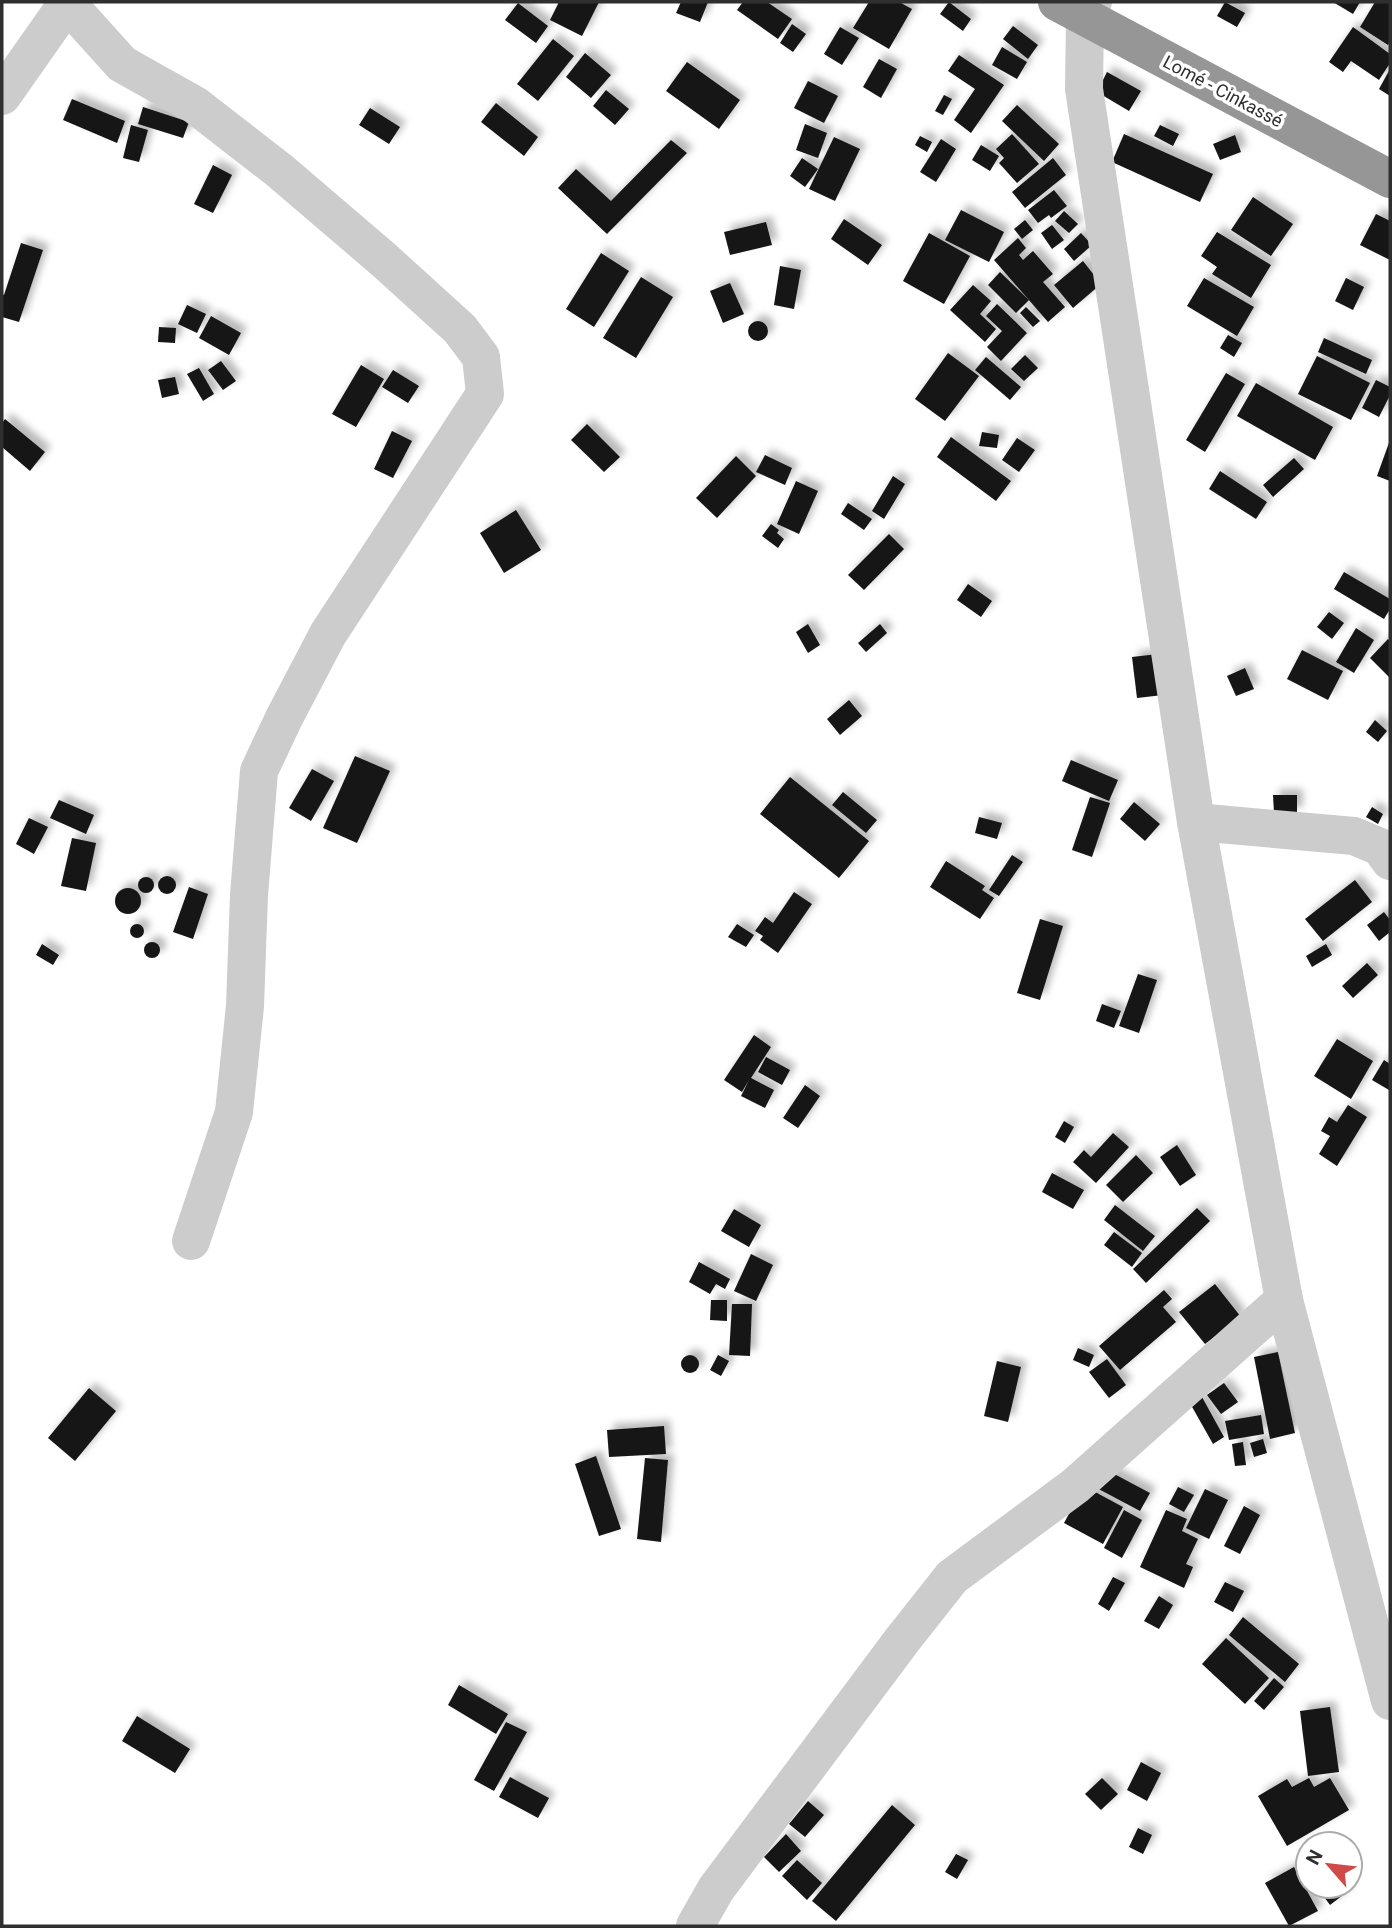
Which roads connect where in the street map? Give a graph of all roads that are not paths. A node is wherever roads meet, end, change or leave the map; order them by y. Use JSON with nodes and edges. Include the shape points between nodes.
{"nodes":[{"id":1,"x":67,"y":2,"type":"edge"},
{"id":2,"x":1078,"y":7,"type":"edge"},
{"id":3,"x":2,"y":96,"type":"edge"},
{"id":4,"x":1390,"y":179,"type":"edge"},
{"id":5,"x":1196,"y":822,"type":"junction"},
{"id":6,"x":1390,"y":861,"type":"edge"},
{"id":7,"x":191,"y":1241,"type":"dead end"},
{"id":8,"x":1284,"y":1300,"type":"junction"},
{"id":9,"x":1390,"y":1701,"type":"edge"},
{"id":10,"x":695,"y":1926,"type":"edge"}],
"edges":[{"from":1,"to":3,"type":"street"},
{"from":1,"to":7,"type":"street","via":[[122,64],[195,105],[238,138],[460,328],[481,357],[484,382],[485,394],[328,635],[259,771],[234,1112]]},
{"from":2,"to":4,"type":"highway","name":"Lomé - Cinkassé"},
{"from":2,"to":5,"type":"street","via":[[1084,89]]},
{"from":5,"to":6,"type":"street","via":[[1354,836],[1380,847]]},
{"from":5,"to":8,"type":"street"},
{"from":8,"to":9,"type":"street"},
{"from":8,"to":10,"type":"street","via":[[1075,1486],[952,1577],[716,1889]]}]}
